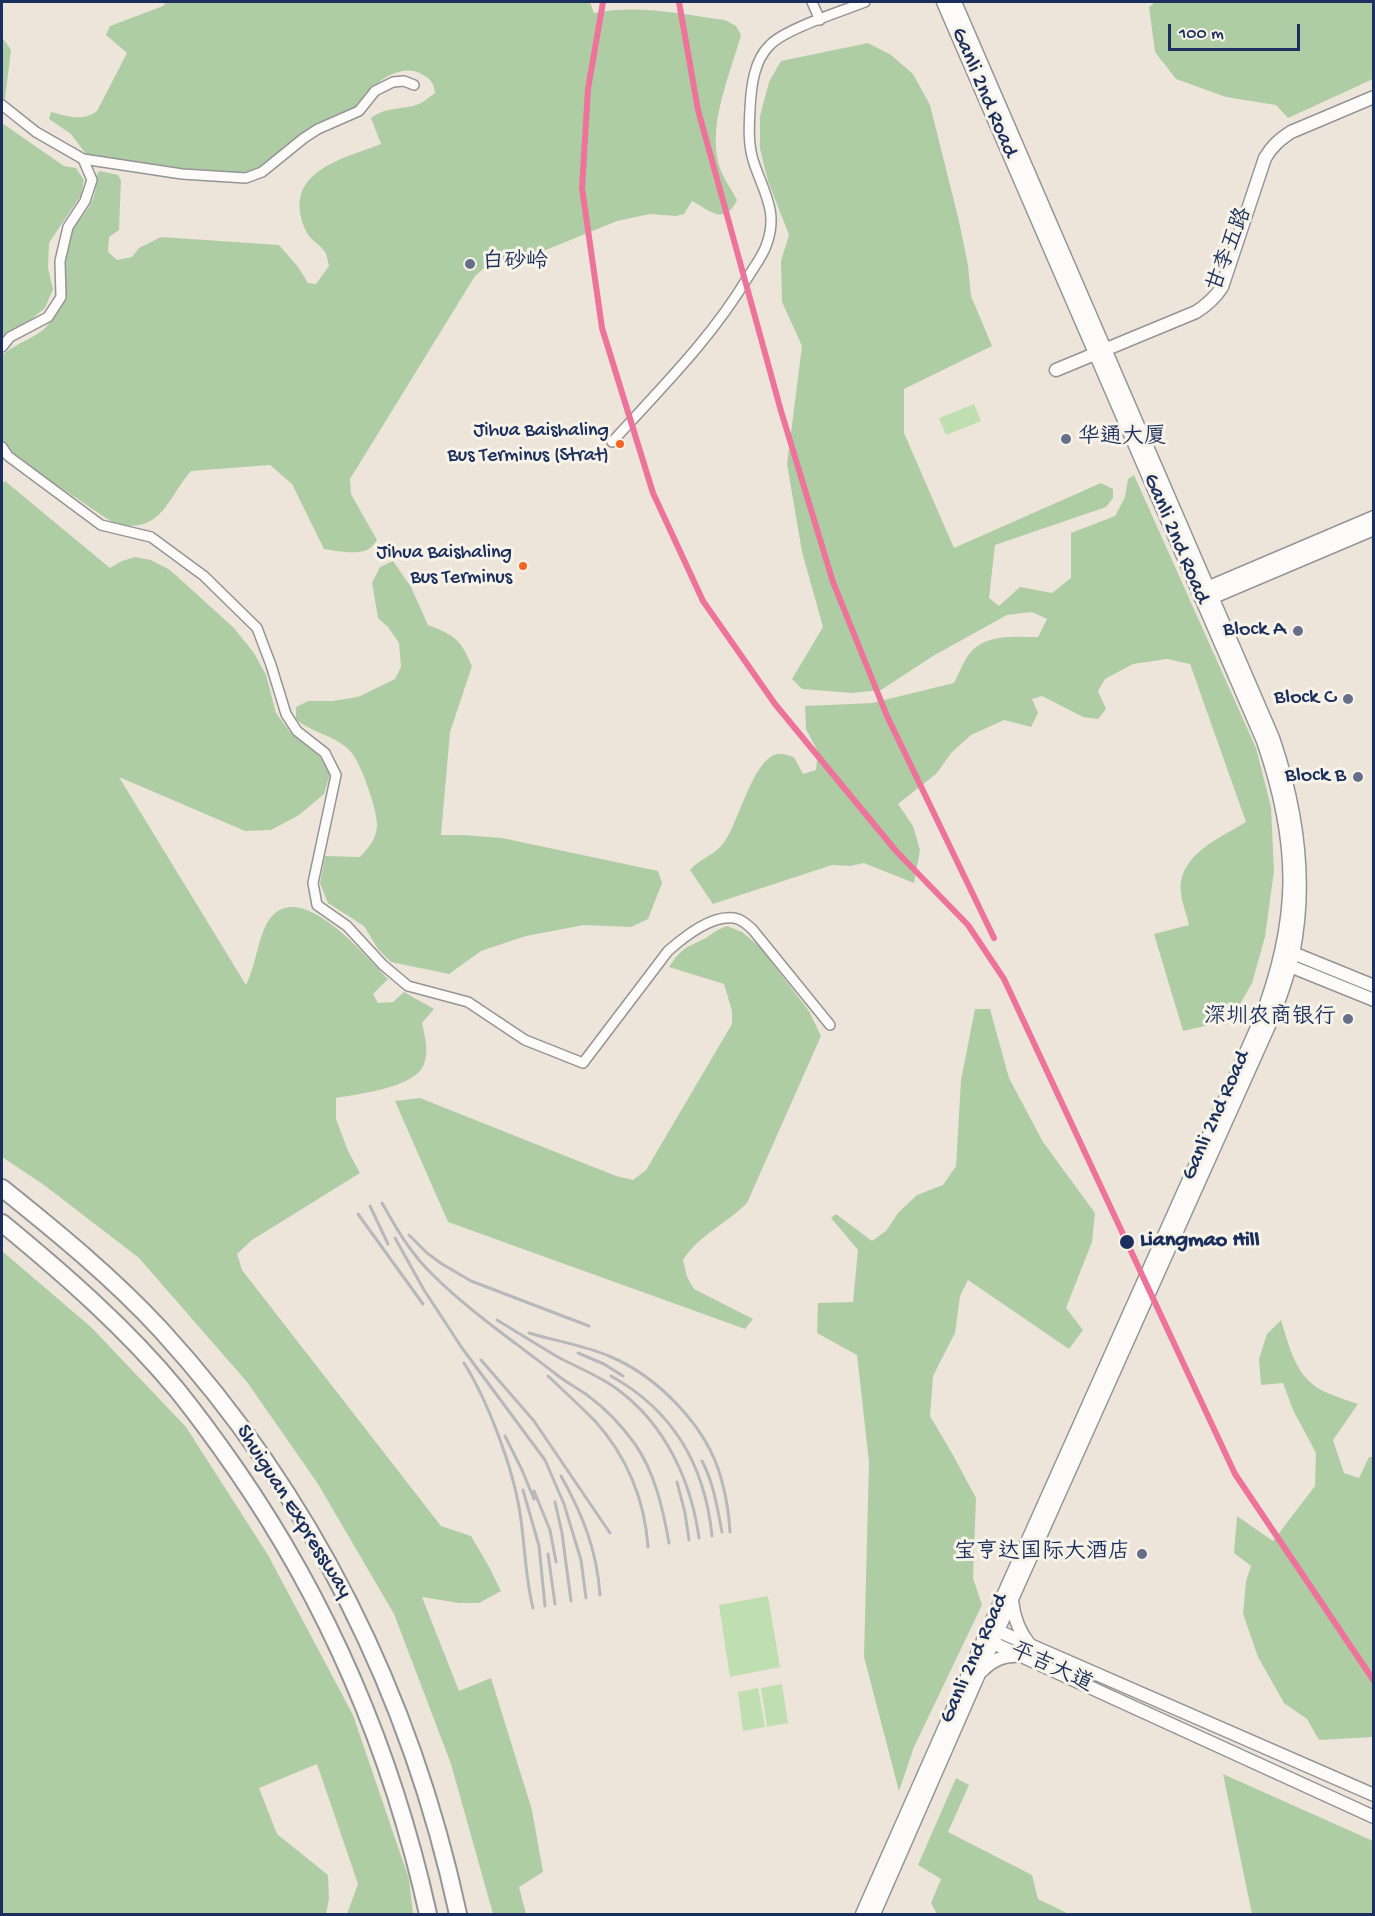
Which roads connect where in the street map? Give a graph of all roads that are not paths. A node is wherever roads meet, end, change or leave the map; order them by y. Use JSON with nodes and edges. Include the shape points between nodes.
{"nodes":[{"id":1,"x":812,"y":2,"type":"edge"},
{"id":2,"x":865,"y":2,"type":"edge"},
{"id":3,"x":944,"y":2,"type":"edge"},
{"id":4,"x":954,"y":2,"type":"edge"},
{"id":5,"x":820,"y":20,"type":"junction"},
{"id":6,"x":414,"y":86,"type":"dead end"},
{"id":7,"x":1374,"y":97,"type":"edge"},
{"id":8,"x":2,"y":105,"type":"edge"},
{"id":9,"x":83,"y":159,"type":"junction"},
{"id":10,"x":2,"y":347,"type":"edge"},
{"id":11,"x":1100,"y":352,"type":"junction"},
{"id":12,"x":1056,"y":370,"type":"dead end"},
{"id":13,"x":612,"y":442,"type":"dead end"},
{"id":14,"x":2,"y":447,"type":"edge"},
{"id":15,"x":1374,"y":517,"type":"edge"},
{"id":16,"x":1374,"y":529,"type":"edge"},
{"id":17,"x":1206,"y":594,"type":"junction"},
{"id":18,"x":1288,"y":958,"type":"junction"},
{"id":19,"x":1374,"y":986,"type":"edge"},
{"id":20,"x":1374,"y":1000,"type":"edge"},
{"id":21,"x":830,"y":1025,"type":"dead end"},
{"id":22,"x":2,"y":1188,"type":"edge"},
{"id":23,"x":2,"y":1223,"type":"edge"},
{"id":24,"x":1012,"y":1600,"type":"junction"},
{"id":25,"x":992,"y":1635,"type":"junction"},
{"id":26,"x":1031,"y":1646,"type":"junction"},
{"id":27,"x":1024,"y":1657,"type":"junction"},
{"id":28,"x":979,"y":1674,"type":"junction"},
{"id":29,"x":1374,"y":1795,"type":"edge"},
{"id":30,"x":1374,"y":1817,"type":"edge"},
{"id":31,"x":428,"y":1914,"type":"edge"},
{"id":32,"x":458,"y":1914,"type":"edge"},
{"id":33,"x":862,"y":1914,"type":"edge"},
{"id":34,"x":874,"y":1914,"type":"edge"}],
"edges":[{"from":1,"to":5,"type":"street"},
{"from":2,"to":5,"type":"street"},
{"from":3,"to":11,"type":"main road","name":"Ganli 2nd Road"},
{"from":4,"to":11,"type":"main road","name":"Ganli 2nd Road"},
{"from":5,"to":13,"type":"street","via":[[770,44],[758,63],[750,98],[749,135],[753,161],[771,209],[766,247],[710,334]]},
{"from":6,"to":9,"type":"street","via":[[404,81],[393,82],[375,91],[359,111],[318,129],[262,172],[246,178],[182,174]]},
{"from":7,"to":11,"type":"main road","name":"甘李五路","via":[[1291,132],[1271,148],[1216,297],[1196,312]]},
{"from":8,"to":9,"type":"street","via":[[36,132]]},
{"from":9,"to":10,"type":"street","via":[[92,180],[85,201],[68,227],[60,261],[61,297],[48,317],[10,337]]},
{"from":11,"to":12,"type":"main road","name":"甘李五路"},
{"from":11,"to":17,"type":"main road","name":"Ganli 2nd Road"},
{"from":14,"to":21,"type":"street","via":[[8,456],[101,525],[152,537],[204,576],[257,628],[286,714],[297,731],[325,753],[336,775],[313,883],[317,905],[347,926],[408,986],[468,1002],[525,1041],[583,1063],[668,951],[701,927],[721,918],[738,919],[753,930]]},
{"from":15,"to":17,"type":"main road"},
{"from":16,"to":17,"type":"main road"},
{"from":17,"to":18,"type":"main road","name":"Ganli 2nd Road","via":[[1273,738],[1294,810],[1300,888]]},
{"from":18,"to":19,"type":"main road"},
{"from":18,"to":20,"type":"main road"},
{"from":18,"to":24,"type":"main road","name":"Ganli 2nd Road","via":[[1281,996],[1264,1039]]},
{"from":18,"to":25,"type":"main road","name":"Ganli 2nd Road"},
{"from":22,"to":32,"type":"highway","name":"Shuiguan Expressway","via":[[109,1278],[160,1329],[237,1422],[312,1534],[383,1674],[431,1807]]},
{"from":23,"to":31,"type":"highway","name":"Shuiguan Expressway","via":[[141,1349],[240,1476],[288,1549],[357,1686],[403,1816]]},
{"from":24,"to":25,"type":"main road","name":"Ganli 2nd Road"},
{"from":24,"to":26,"type":"main road","via":[[1017,1626]]},
{"from":25,"to":26,"type":"main road","name":"平吉大道"},
{"from":25,"to":27,"type":"main road","name":"平吉大道"},
{"from":25,"to":28,"type":"main road","name":"Ganli 2nd Road"},
{"from":25,"to":33,"type":"main road","name":"Ganli 2nd Road"},
{"from":26,"to":29,"type":"main road","name":"平吉大道"},
{"from":27,"to":28,"type":"main road","via":[[999,1659]]},
{"from":27,"to":30,"type":"main road","name":"平吉大道"},
{"from":28,"to":34,"type":"main road","name":"Ganli 2nd Road"}]}
